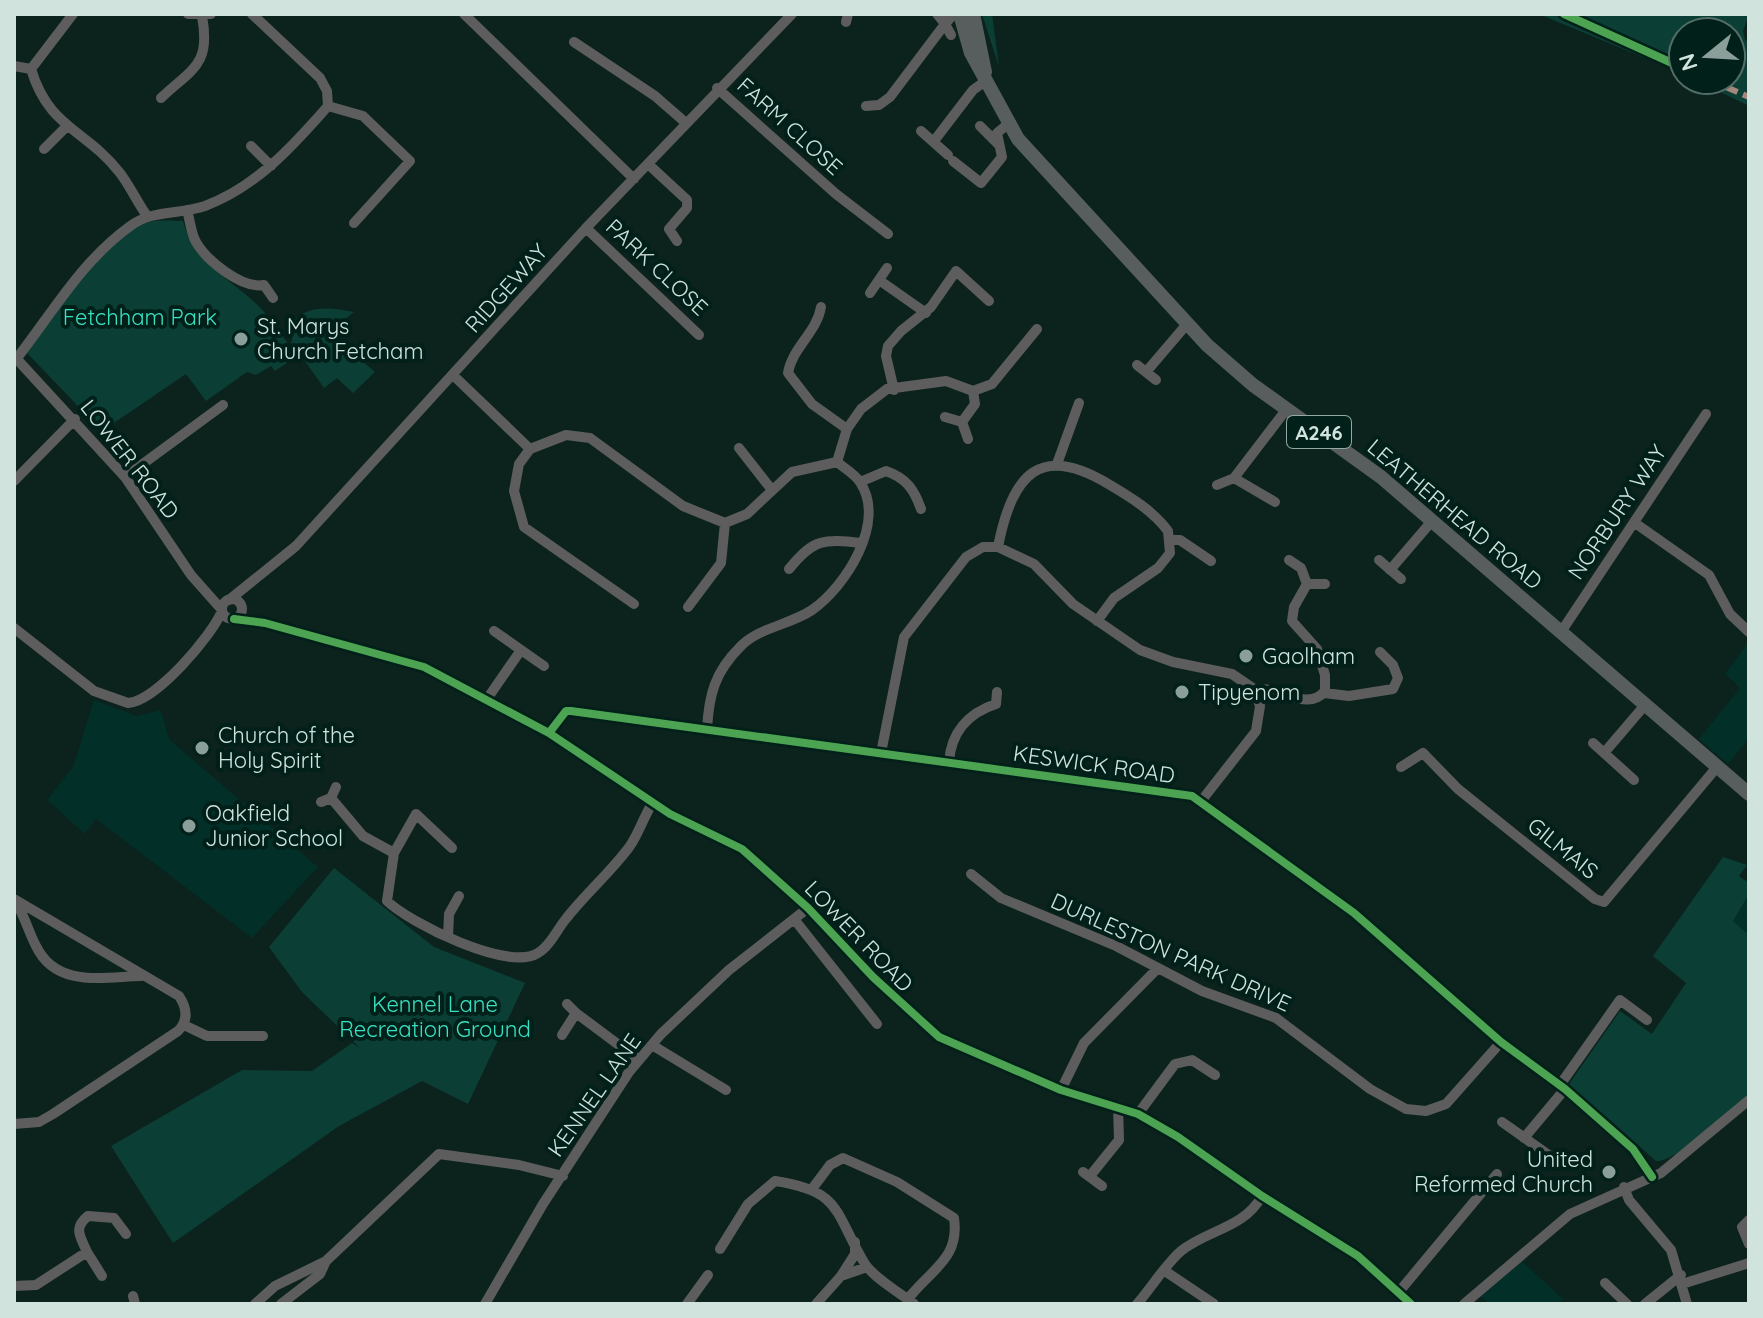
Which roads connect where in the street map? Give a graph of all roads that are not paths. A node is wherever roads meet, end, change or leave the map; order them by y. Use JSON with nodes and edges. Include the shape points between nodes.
{"nodes":[{"id":1,"x":73,"y":14,"type":"edge"},
{"id":2,"x":188,"y":14,"type":"edge"},
{"id":3,"x":252,"y":14,"type":"edge"},
{"id":4,"x":464,"y":14,"type":"edge"},
{"id":5,"x":792,"y":14,"type":"edge"},
{"id":6,"x":937,"y":14,"type":"edge"},
{"id":7,"x":957,"y":14,"type":"edge"},
{"id":8,"x":973,"y":14,"type":"edge"},
{"id":9,"x":207,"y":15,"type":"edge"},
{"id":10,"x":945,"y":24,"type":"junction"},
{"id":11,"x":951,"y":35,"type":"dead end"},
{"id":12,"x":574,"y":42,"type":"dead end"},
{"id":13,"x":14,"y":66,"type":"edge"},
{"id":14,"x":31,"y":69,"type":"junction"},
{"id":15,"x":987,"y":80,"type":"junction"},
{"id":16,"x":717,"y":88,"type":"junction"},
{"id":17,"x":161,"y":98,"type":"dead end"},
{"id":18,"x":328,"y":106,"type":"junction"},
{"id":19,"x":866,"y":106,"type":"dead end"},
{"id":20,"x":686,"y":123,"type":"junction"},
{"id":21,"x":1008,"y":124,"type":"junction"},
{"id":22,"x":980,"y":126,"type":"dead end"},
{"id":23,"x":66,"y":127,"type":"junction"},
{"id":24,"x":921,"y":131,"type":"dead end"},
{"id":25,"x":934,"y":141,"type":"junction"},
{"id":26,"x":251,"y":146,"type":"dead end"},
{"id":27,"x":1000,"y":146,"type":"junction"},
{"id":28,"x":44,"y":149,"type":"dead end"},
{"id":29,"x":648,"y":164,"type":"junction"},
{"id":30,"x":271,"y":166,"type":"junction"},
{"id":31,"x":634,"y":179,"type":"junction"},
{"id":32,"x":187,"y":210,"type":"junction"},
{"id":33,"x":147,"y":216,"type":"junction"},
{"id":34,"x":354,"y":223,"type":"dead end"},
{"id":35,"x":586,"y":228,"type":"junction"},
{"id":36,"x":888,"y":234,"type":"dead end"},
{"id":37,"x":677,"y":241,"type":"dead end"},
{"id":38,"x":887,"y":268,"type":"dead end"},
{"id":39,"x":879,"y":280,"type":"junction"},
{"id":40,"x":870,"y":293,"type":"dead end"},
{"id":41,"x":273,"y":298,"type":"dead end"},
{"id":42,"x":989,"y":301,"type":"dead end"},
{"id":43,"x":821,"y":307,"type":"dead end"},
{"id":44,"x":926,"y":313,"type":"junction"},
{"id":45,"x":1187,"y":324,"type":"junction"},
{"id":46,"x":1037,"y":329,"type":"dead end"},
{"id":47,"x":699,"y":335,"type":"dead end"},
{"id":48,"x":16,"y":357,"type":"edge"},
{"id":49,"x":454,"y":376,"type":"junction"},
{"id":50,"x":1156,"y":380,"type":"dead end"},
{"id":51,"x":894,"y":390,"type":"junction"},
{"id":52,"x":973,"y":391,"type":"junction"},
{"id":53,"x":1079,"y":403,"type":"dead end"},
{"id":54,"x":223,"y":405,"type":"dead end"},
{"id":55,"x":1286,"y":410,"type":"junction"},
{"id":56,"x":1706,"y":414,"type":"dead end"},
{"id":57,"x":945,"y":417,"type":"dead end"},
{"id":58,"x":75,"y":419,"type":"junction"},
{"id":59,"x":962,"y":422,"type":"junction"},
{"id":60,"x":847,"y":429,"type":"junction"},
{"id":61,"x":968,"y":439,"type":"dead end"},
{"id":62,"x":739,"y":448,"type":"dead end"},
{"id":63,"x":530,"y":449,"type":"junction"},
{"id":64,"x":837,"y":462,"type":"junction"},
{"id":65,"x":1057,"y":464,"type":"junction"},
{"id":66,"x":125,"y":477,"type":"junction"},
{"id":67,"x":1234,"y":478,"type":"junction"},
{"id":68,"x":14,"y":481,"type":"edge"},
{"id":69,"x":860,"y":482,"type":"junction"},
{"id":70,"x":1217,"y":485,"type":"dead end"},
{"id":71,"x":772,"y":490,"type":"junction"},
{"id":72,"x":1275,"y":502,"type":"dead end"},
{"id":73,"x":921,"y":509,"type":"dead end"},
{"id":74,"x":1432,"y":521,"type":"junction"},
{"id":75,"x":725,"y":523,"type":"junction"},
{"id":76,"x":1635,"y":523,"type":"junction"},
{"id":77,"x":1170,"y":540,"type":"junction"},
{"id":78,"x":862,"y":543,"type":"junction"},
{"id":79,"x":998,"y":547,"type":"junction"},
{"id":80,"x":1293,"y":560,"type":"dead end"},
{"id":81,"x":1379,"y":560,"type":"dead end"},
{"id":82,"x":1211,"y":561,"type":"dead end"},
{"id":83,"x":789,"y":569,"type":"dead end"},
{"id":84,"x":1390,"y":570,"type":"junction"},
{"id":85,"x":1401,"y":579,"type":"dead end"},
{"id":86,"x":1307,"y":584,"type":"junction"},
{"id":87,"x":1325,"y":584,"type":"dead end"},
{"id":88,"x":248,"y":587,"type":"junction"},
{"id":89,"x":634,"y":604,"type":"dead end"},
{"id":90,"x":242,"y":606,"type":"junction"},
{"id":91,"x":688,"y":607,"type":"dead end"},
{"id":92,"x":227,"y":610,"type":"junction"},
{"id":93,"x":1097,"y":621,"type":"junction"},
{"id":94,"x":265,"y":623,"type":"junction"},
{"id":95,"x":494,"y":631,"type":"dead end"},
{"id":96,"x":16,"y":632,"type":"edge"},
{"id":97,"x":1561,"y":632,"type":"junction"},
{"id":98,"x":1749,"y":632,"type":"edge"},
{"id":99,"x":521,"y":650,"type":"junction"},
{"id":100,"x":1380,"y":652,"type":"dead end"},
{"id":101,"x":544,"y":666,"type":"dead end"},
{"id":102,"x":1255,"y":691,"type":"junction"},
{"id":103,"x":1324,"y":693,"type":"junction"},
{"id":104,"x":487,"y":699,"type":"junction"},
{"id":105,"x":998,"y":699,"type":"dead end"},
{"id":106,"x":1645,"y":705,"type":"junction"},
{"id":107,"x":707,"y":729,"type":"junction"},
{"id":108,"x":549,"y":733,"type":"junction"},
{"id":109,"x":1593,"y":743,"type":"dead end"},
{"id":110,"x":881,"y":753,"type":"junction"},
{"id":111,"x":1604,"y":753,"type":"junction"},
{"id":112,"x":949,"y":762,"type":"junction"},
{"id":113,"x":1401,"y":767,"type":"dead end"},
{"id":114,"x":1717,"y":767,"type":"junction"},
{"id":115,"x":1634,"y":780,"type":"dead end"},
{"id":116,"x":1749,"y":794,"type":"edge"},
{"id":117,"x":329,"y":795,"type":"dead end"},
{"id":118,"x":1202,"y":800,"type":"junction"},
{"id":119,"x":653,"y":802,"type":"junction"},
{"id":120,"x":452,"y":848,"type":"dead end"},
{"id":121,"x":394,"y":853,"type":"junction"},
{"id":122,"x":971,"y":874,"type":"dead end"},
{"id":123,"x":459,"y":896,"type":"dead end"},
{"id":124,"x":808,"y":908,"type":"junction"},
{"id":125,"x":794,"y":919,"type":"junction"},
{"id":126,"x":448,"y":937,"type":"junction"},
{"id":127,"x":1158,"y":968,"type":"junction"},
{"id":128,"x":142,"y":976,"type":"junction"},
{"id":129,"x":567,"y":1004,"type":"dead end"},
{"id":130,"x":576,"y":1013,"type":"junction"},
{"id":131,"x":1647,"y":1020,"type":"dead end"},
{"id":132,"x":877,"y":1024,"type":"dead end"},
{"id":133,"x":184,"y":1025,"type":"junction"},
{"id":134,"x":562,"y":1035,"type":"dead end"},
{"id":135,"x":263,"y":1036,"type":"dead end"},
{"id":136,"x":1501,"y":1042,"type":"junction"},
{"id":137,"x":652,"y":1045,"type":"junction"},
{"id":138,"x":639,"y":1060,"type":"junction"},
{"id":139,"x":1215,"y":1075,"type":"dead end"},
{"id":140,"x":1562,"y":1087,"type":"junction"},
{"id":141,"x":726,"y":1090,"type":"dead end"},
{"id":142,"x":1061,"y":1090,"type":"junction"},
{"id":143,"x":1749,"y":1100,"type":"edge"},
{"id":144,"x":1118,"y":1106,"type":"junction"},
{"id":145,"x":1138,"y":1114,"type":"junction"},
{"id":146,"x":1502,"y":1122,"type":"dead end"},
{"id":147,"x":14,"y":1124,"type":"edge"},
{"id":148,"x":1524,"y":1138,"type":"junction"},
{"id":149,"x":1553,"y":1158,"type":"dead end"},
{"id":150,"x":1497,"y":1174,"type":"dead end"},
{"id":151,"x":563,"y":1176,"type":"junction"},
{"id":152,"x":1652,"y":1177,"type":"junction"},
{"id":153,"x":1102,"y":1186,"type":"dead end"},
{"id":154,"x":1624,"y":1187,"type":"junction"},
{"id":155,"x":812,"y":1189,"type":"junction"},
{"id":156,"x":1262,"y":1196,"type":"junction"},
{"id":157,"x":1749,"y":1220,"type":"edge"},
{"id":158,"x":126,"y":1234,"type":"dead end"},
{"id":159,"x":855,"y":1241,"type":"junction"},
{"id":160,"x":1749,"y":1244,"type":"edge"},
{"id":161,"x":720,"y":1249,"type":"dead end"},
{"id":162,"x":87,"y":1252,"type":"junction"},
{"id":163,"x":326,"y":1261,"type":"junction"},
{"id":164,"x":1749,"y":1263,"type":"edge"},
{"id":165,"x":867,"y":1267,"type":"junction"},
{"id":166,"x":1165,"y":1271,"type":"junction"},
{"id":167,"x":708,"y":1275,"type":"dead end"},
{"id":168,"x":102,"y":1276,"type":"dead end"},
{"id":169,"x":841,"y":1276,"type":"junction"},
{"id":170,"x":1681,"y":1280,"type":"junction"},
{"id":171,"x":1605,"y":1283,"type":"dead end"},
{"id":172,"x":14,"y":1286,"type":"edge"},
{"id":173,"x":1398,"y":1293,"type":"junction"},
{"id":174,"x":689,"y":1302,"type":"edge"},
{"id":175,"x":911,"y":1302,"type":"edge"},
{"id":176,"x":255,"y":1304,"type":"edge"},
{"id":177,"x":281,"y":1304,"type":"edge"},
{"id":178,"x":485,"y":1304,"type":"edge"},
{"id":179,"x":816,"y":1304,"type":"edge"},
{"id":180,"x":1137,"y":1304,"type":"edge"},
{"id":181,"x":1214,"y":1304,"type":"edge"},
{"id":182,"x":1411,"y":1304,"type":"edge"},
{"id":183,"x":1464,"y":1304,"type":"edge"},
{"id":184,"x":1627,"y":1304,"type":"edge"},
{"id":185,"x":1645,"y":1304,"type":"edge"},
{"id":186,"x":1687,"y":1304,"type":"edge"}],
"edges":[{"from":1,"to":14,"type":"street"},
{"from":2,"to":9,"type":"street"},
{"from":3,"to":18,"type":"street","via":[[320,78]]},
{"from":4,"to":31,"type":"street"},
{"from":5,"to":16,"type":"street","name":"RIDGEWAY"},
{"from":6,"to":10,"type":"street"},
{"from":7,"to":10,"type":"street"},
{"from":7,"to":15,"type":"main road","number":"A246"},
{"from":8,"to":15,"type":"main road","number":"A246"},
{"from":9,"to":17,"type":"street","via":[[203,58]]},
{"from":10,"to":11,"type":"street"},
{"from":10,"to":19,"type":"street","via":[[890,97]]},
{"from":12,"to":20,"type":"street"},
{"from":13,"to":14,"type":"street"},
{"from":14,"to":23,"type":"street","via":[[39,95]]},
{"from":15,"to":21,"type":"main road","name":"LEATHERHEAD ROAD","number":"A246"},
{"from":15,"to":25,"type":"street","via":[[973,90]]},
{"from":16,"to":20,"type":"street","name":"RIDGEWAY"},
{"from":16,"to":36,"type":"street","name":"FARM CLOSE"},
{"from":18,"to":30,"type":"street"},
{"from":18,"to":34,"type":"street","via":[[363,116],[410,161]]},
{"from":20,"to":29,"type":"street","name":"RIDGEWAY"},
{"from":21,"to":27,"type":"street","via":[[997,133]]},
{"from":21,"to":45,"type":"main road","name":"LEATHERHEAD ROAD","number":"A246","via":[[1050,178]]},
{"from":22,"to":27,"type":"street"},
{"from":23,"to":28,"type":"street"},
{"from":23,"to":33,"type":"street","via":[[120,173]]},
{"from":24,"to":25,"type":"street"},
{"from":25,"to":27,"type":"street","via":[[981,183],[1002,157]]},
{"from":26,"to":30,"type":"street"},
{"from":29,"to":31,"type":"street","name":"RIDGEWAY"},
{"from":29,"to":37,"type":"street","via":[[687,200],[687,208],[669,229]]},
{"from":30,"to":32,"type":"street","via":[[219,199]]},
{"from":31,"to":35,"type":"street","name":"RIDGEWAY"},
{"from":32,"to":33,"type":"street"},
{"from":32,"to":41,"type":"street","via":[[196,242],[236,280],[251,287],[264,285]]},
{"from":33,"to":48,"type":"street","via":[[89,260]]},
{"from":35,"to":47,"type":"street","name":"PARK CLOSE"},
{"from":35,"to":49,"type":"street","name":"RIDGEWAY"},
{"from":38,"to":39,"type":"street"},
{"from":39,"to":40,"type":"street"},
{"from":39,"to":44,"type":"street"},
{"from":42,"to":44,"type":"street","via":[[956,271]]},
{"from":43,"to":60,"type":"street","via":[[819,320],[788,373],[812,404]]},
{"from":44,"to":51,"type":"street","via":[[888,346]]},
{"from":45,"to":50,"type":"street","via":[[1142,368]]},
{"from":45,"to":55,"type":"main road","name":"LEATHERHEAD ROAD","number":"A246","via":[[1230,367]]},
{"from":46,"to":52,"type":"street","via":[[1002,376]]},
{"from":48,"to":58,"type":"street","name":"LOWER ROAD"},
{"from":49,"to":63,"type":"street"},
{"from":49,"to":88,"type":"street","name":"RIDGEWAY","via":[[296,546]]},
{"from":51,"to":52,"type":"street","via":[[946,381]]},
{"from":51,"to":60,"type":"street","via":[[887,389],[861,409]]},
{"from":52,"to":59,"type":"street","via":[[975,404]]},
{"from":53,"to":65,"type":"street"},
{"from":54,"to":66,"type":"street"},
{"from":55,"to":67,"type":"street"},
{"from":55,"to":74,"type":"main road","name":"LEATHERHEAD ROAD","number":"A246","via":[[1350,453]]},
{"from":56,"to":76,"type":"street","name":"NORBURY WAY"},
{"from":57,"to":59,"type":"street"},
{"from":58,"to":66,"type":"street","name":"LOWER ROAD"},
{"from":58,"to":68,"type":"street"},
{"from":59,"to":61,"type":"street"},
{"from":60,"to":64,"type":"street"},
{"from":62,"to":71,"type":"street"},
{"from":63,"to":75,"type":"street","via":[[566,435],[590,438],[683,506]]},
{"from":63,"to":89,"type":"street","via":[[519,464],[514,491],[524,527]]},
{"from":64,"to":69,"type":"street"},
{"from":64,"to":71,"type":"street","via":[[797,469]]},
{"from":65,"to":77,"type":"street","via":[[1081,468],[1138,502],[1161,522]]},
{"from":65,"to":79,"type":"street","via":[[1037,470],[1017,491]]},
{"from":66,"to":92,"type":"street","name":"LOWER ROAD","via":[[207,593]]},
{"from":67,"to":70,"type":"street"},
{"from":67,"to":72,"type":"street"},
{"from":69,"to":73,"type":"street","via":[[886,471],[900,476]]},
{"from":69,"to":78,"type":"street","via":[[867,505]]},
{"from":71,"to":75,"type":"street","via":[[741,518]]},
{"from":74,"to":84,"type":"street"},
{"from":74,"to":97,"type":"main road","name":"LEATHERHEAD ROAD","number":"A246"},
{"from":75,"to":91,"type":"street","via":[[721,563]]},
{"from":76,"to":97,"type":"street","name":"NORBURY WAY"},
{"from":76,"to":98,"type":"street","via":[[1704,570],[1730,614]]},
{"from":77,"to":82,"type":"street","via":[[1202,549]]},
{"from":77,"to":93,"type":"street","via":[[1163,564],[1114,598]]},
{"from":78,"to":83,"type":"street","via":[[832,539],[810,546]]},
{"from":78,"to":107,"type":"street","via":[[836,588],[811,611],[743,644],[721,669],[708,698]]},
{"from":79,"to":93,"type":"street","via":[[1034,564]]},
{"from":79,"to":110,"type":"street","via":[[972,552],[903,639]]},
{"from":80,"to":86,"type":"street"},
{"from":81,"to":84,"type":"street"},
{"from":84,"to":85,"type":"street"},
{"from":86,"to":87,"type":"street"},
{"from":86,"to":103,"type":"street","via":[[1292,611],[1295,628],[1317,649]]},
{"from":88,"to":90,"type":"street","name":"RIDGEWAY"},
{"from":88,"to":92,"type":"street","name":"RIDGEWAY"},
{"from":90,"to":92,"type":"street","name":"LOWER ROAD"},
{"from":90,"to":94,"type":"street","name":"LOWER ROAD"},
{"from":92,"to":94,"type":"street","name":"LOWER ROAD"},
{"from":92,"to":96,"type":"street","via":[[155,692],[128,703],[94,691]]},
{"from":93,"to":102,"type":"street","via":[[1146,652],[1238,676]]},
{"from":94,"to":104,"type":"street","name":"LOWER ROAD","via":[[424,667]]},
{"from":95,"to":99,"type":"street"},
{"from":97,"to":106,"type":"main road","name":"LEATHERHEAD ROAD","number":"A246"},
{"from":99,"to":101,"type":"street"},
{"from":99,"to":104,"type":"street"},
{"from":100,"to":103,"type":"street","via":[[1396,672],[1393,689],[1349,696]]},
{"from":102,"to":103,"type":"street","via":[[1307,699]]},
{"from":102,"to":118,"type":"street","via":[[1261,714],[1256,731]]},
{"from":104,"to":108,"type":"street","name":"LOWER ROAD"},
{"from":105,"to":112,"type":"street","via":[[965,723],[951,743]]},
{"from":106,"to":111,"type":"street"},
{"from":106,"to":114,"type":"main road","name":"LEATHERHEAD ROAD","number":"A246"},
{"from":107,"to":108,"type":"street","name":"KESWICK ROAD","via":[[568,711]]},
{"from":107,"to":110,"type":"street","name":"KESWICK ROAD"},
{"from":108,"to":119,"type":"street","name":"LOWER ROAD"},
{"from":109,"to":111,"type":"street"},
{"from":110,"to":112,"type":"street","name":"KESWICK ROAD"},
{"from":111,"to":115,"type":"street"},
{"from":112,"to":118,"type":"street","name":"KESWICK ROAD"},
{"from":113,"to":114,"type":"street","name":"GILMAIS","via":[[1423,753],[1458,789],[1604,902]]},
{"from":114,"to":116,"type":"main road","name":"LEATHERHEAD ROAD","number":"A246"},
{"from":117,"to":121,"type":"street","via":[[363,836]]},
{"from":118,"to":136,"type":"street","name":"KESWICK ROAD","via":[[1354,913]]},
{"from":119,"to":124,"type":"street","name":"LOWER ROAD","via":[[742,849]]},
{"from":119,"to":126,"type":"street","via":[[632,843],[538,954],[510,958]]},
{"from":120,"to":121,"type":"street","via":[[416,814]]},
{"from":121,"to":126,"type":"street","via":[[387,901],[411,920]]},
{"from":122,"to":127,"type":"street","name":"DURLESTON PARK DRIVE","via":[[1001,898]]},
{"from":123,"to":126,"type":"street","via":[[449,914]]},
{"from":124,"to":125,"type":"street","name":"KENNEL LANE"},
{"from":124,"to":142,"type":"street","name":"LOWER ROAD","via":[[939,1037]]},
{"from":125,"to":132,"type":"street"},
{"from":125,"to":137,"type":"street","name":"KENNEL LANE","via":[[729,970]]},
{"from":127,"to":136,"type":"street","name":"DURLESTON PARK DRIVE","via":[[1214,997],[1276,1018],[1370,1089],[1417,1111],[1453,1099]]},
{"from":127,"to":142,"type":"street","via":[[1089,1036]]},
{"from":128,"to":128,"type":"street","via":[[83,979],[63,973],[45,961],[14,899]]},
{"from":128,"to":133,"type":"street","via":[[179,996],[186,1012]]},
{"from":129,"to":130,"type":"street"},
{"from":130,"to":134,"type":"street"},
{"from":130,"to":138,"type":"street"},
{"from":131,"to":140,"type":"street","via":[[1620,1000]]},
{"from":133,"to":135,"type":"street","via":[[207,1036]]},
{"from":133,"to":147,"type":"street","via":[[53,1114],[39,1122]]},
{"from":136,"to":140,"type":"street","name":"KESWICK ROAD"},
{"from":137,"to":138,"type":"street","name":"KENNEL LANE"},
{"from":137,"to":141,"type":"street"},
{"from":138,"to":151,"type":"street","name":"KENNEL LANE"},
{"from":139,"to":145,"type":"street","via":[[1192,1060],[1175,1064]]},
{"from":140,"to":148,"type":"street"},
{"from":140,"to":152,"type":"street","name":"KESWICK ROAD","via":[[1633,1149]]},
{"from":142,"to":144,"type":"street","name":"LOWER ROAD"},
{"from":143,"to":152,"type":"street","via":[[1670,1168]]},
{"from":144,"to":145,"type":"street","name":"LOWER ROAD"},
{"from":144,"to":153,"type":"street","via":[[1119,1140],[1086,1174]]},
{"from":145,"to":156,"type":"street","name":"LOWER ROAD"},
{"from":146,"to":148,"type":"street"},
{"from":148,"to":149,"type":"street"},
{"from":150,"to":173,"type":"street"},
{"from":151,"to":163,"type":"street","via":[[439,1154]]},
{"from":151,"to":178,"type":"street","name":"KENNEL LANE"},
{"from":152,"to":154,"type":"street"},
{"from":154,"to":170,"type":"street","via":[[1671,1250]]},
{"from":154,"to":183,"type":"street","via":[[1570,1214]]},
{"from":155,"to":159,"type":"street","via":[[821,1191]]},
{"from":155,"to":161,"type":"street","via":[[775,1181],[748,1204]]},
{"from":155,"to":175,"type":"street","via":[[830,1165],[843,1158],[897,1182],[954,1218],[957,1239]]},
{"from":156,"to":166,"type":"street","via":[[1238,1223],[1181,1252]]},
{"from":156,"to":173,"type":"street","name":"LOWER ROAD","via":[[1358,1256]]},
{"from":157,"to":160,"type":"street","via":[[1742,1227]]},
{"from":158,"to":162,"type":"street","via":[[114,1218],[88,1216],[78,1230]]},
{"from":159,"to":165,"type":"street"},
{"from":159,"to":169,"type":"street","via":[[855,1254]]},
{"from":162,"to":168,"type":"street"},
{"from":162,"to":172,"type":"street","via":[[36,1285]]},
{"from":163,"to":176,"type":"street","via":[[275,1286]]},
{"from":163,"to":177,"type":"street","via":[[320,1274]]},
{"from":164,"to":170,"type":"street"},
{"from":165,"to":169,"type":"street"},
{"from":165,"to":175,"type":"street"},
{"from":166,"to":180,"type":"street"},
{"from":166,"to":181,"type":"street"},
{"from":167,"to":174,"type":"street"},
{"from":169,"to":179,"type":"street"},
{"from":170,"to":185,"type":"street"},
{"from":170,"to":186,"type":"street"},
{"from":171,"to":184,"type":"street"},
{"from":173,"to":182,"type":"street","name":"LOWER ROAD"}]}
